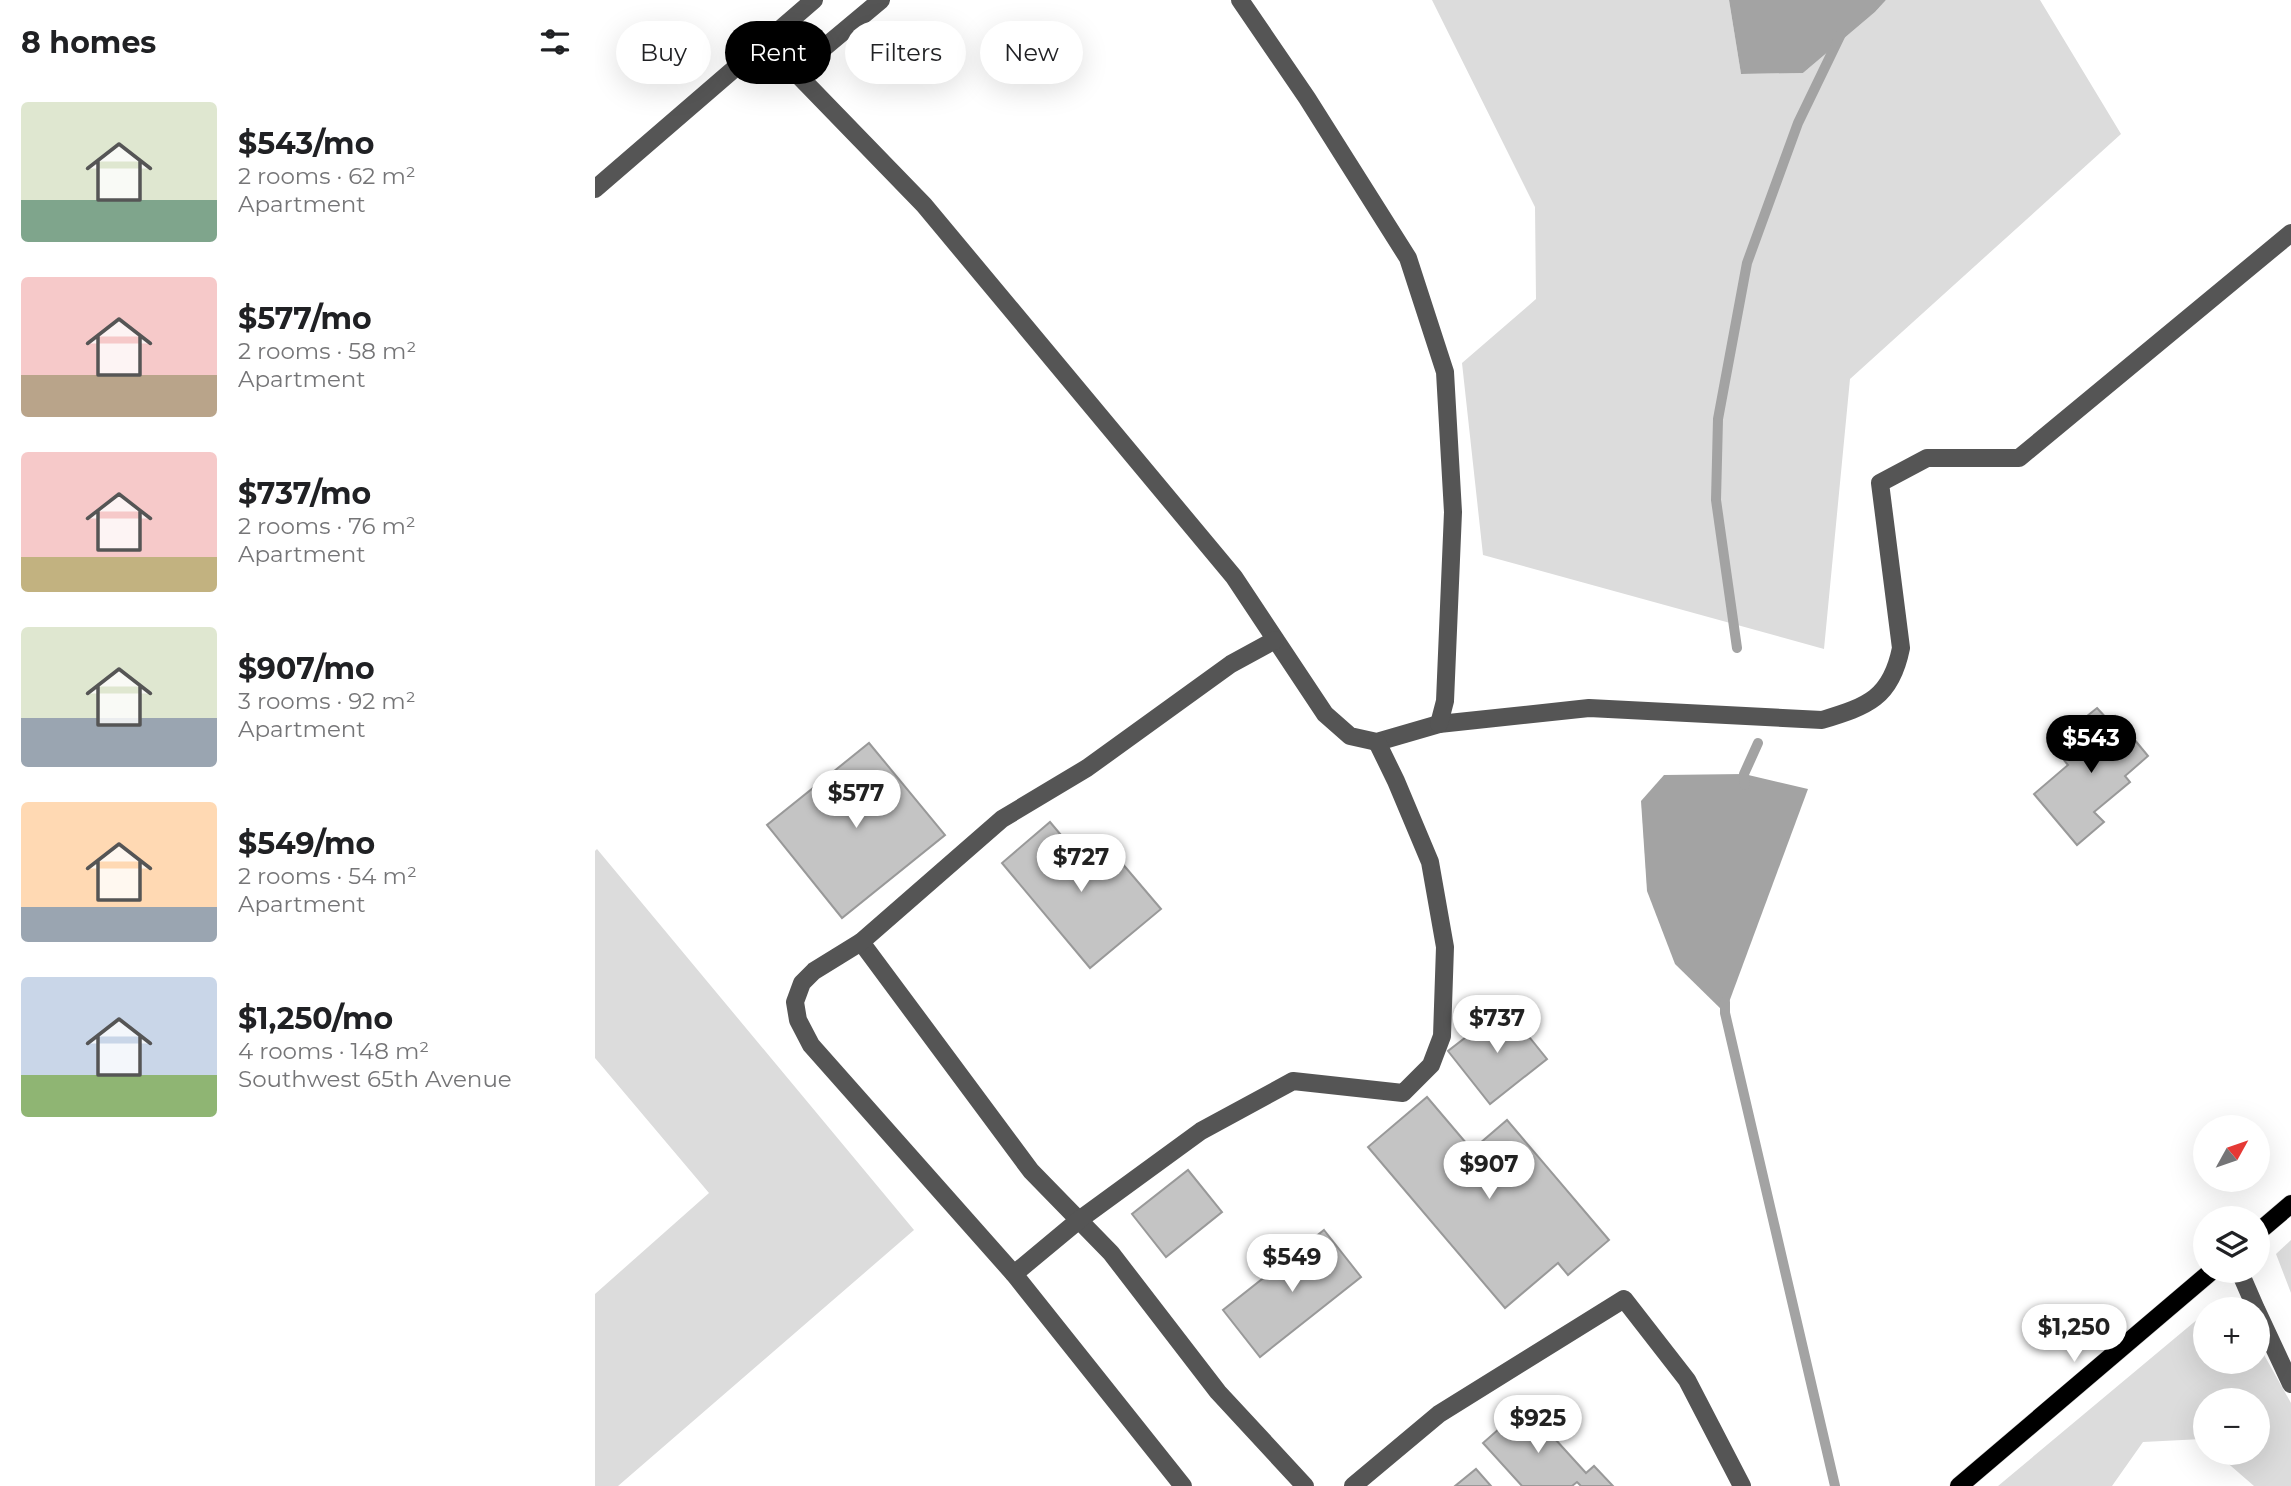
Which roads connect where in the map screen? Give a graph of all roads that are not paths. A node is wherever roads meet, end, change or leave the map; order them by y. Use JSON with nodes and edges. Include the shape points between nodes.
{"nodes":[{"id":1,"x":814,"y":0,"type":"edge"},
{"id":2,"x":881,"y":0,"type":"edge"},
{"id":3,"x":1240,"y":0,"type":"edge"},
{"id":4,"x":595,"y":189,"type":"edge"},
{"id":5,"x":2291,"y":233,"type":"edge"},
{"id":6,"x":1275,"y":640,"type":"junction"},
{"id":7,"x":1439,"y":723,"type":"junction"},
{"id":8,"x":1377,"y":742,"type":"junction"},
{"id":9,"x":861,"y":942,"type":"junction"},
{"id":10,"x":2291,"y":1205,"type":"edge"},
{"id":11,"x":1079,"y":1220,"type":"junction"},
{"id":12,"x":2270,"y":1222,"type":"edge"},
{"id":13,"x":1014,"y":1274,"type":"junction"},
{"id":14,"x":2198,"y":1283,"type":"edge"},
{"id":15,"x":2270,"y":1338,"type":"edge"},
{"id":16,"x":2291,"y":1384,"type":"edge"},
{"id":17,"x":1183,"y":1486,"type":"edge"},
{"id":18,"x":1305,"y":1486,"type":"edge"},
{"id":19,"x":1353,"y":1486,"type":"edge"},
{"id":20,"x":1742,"y":1486,"type":"edge"},
{"id":21,"x":1959,"y":1486,"type":"edge"}],
"edges":[{"from":1,"to":4,"type":"street"},
{"from":2,"to":6,"type":"street","via":[[795,72],[924,205],[1234,577]]},
{"from":3,"to":7,"type":"street","via":[[1408,258],[1445,372],[1453,512],[1445,701]]},
{"from":5,"to":7,"type":"street","via":[[2019,458],[1927,458],[1880,483],[1901,648],[1897,670],[1881,693],[1857,709],[1822,720],[1589,708]]},
{"from":6,"to":8,"type":"street","via":[[1325,714],[1350,736]]},
{"from":6,"to":9,"type":"street","via":[[1231,664],[1087,768],[1002,819]]},
{"from":7,"to":8,"type":"street"},
{"from":8,"to":11,"type":"street","via":[[1430,862],[1445,947],[1442,1036],[1431,1065],[1403,1093],[1293,1081],[1201,1131]]},
{"from":9,"to":11,"type":"street","via":[[1031,1171]]},
{"from":9,"to":13,"type":"street","via":[[801,983],[795,1002],[798,1020],[810,1045]]},
{"from":10,"to":12,"type":"main road"},
{"from":11,"to":13,"type":"street"},
{"from":11,"to":18,"type":"street","via":[[1111,1253],[1218,1392]]},
{"from":13,"to":17,"type":"street"},
{"from":14,"to":21,"type":"main road"},
{"from":15,"to":16,"type":"street"},
{"from":19,"to":20,"type":"street","via":[[1439,1414],[1624,1298],[1687,1380]]}]}
